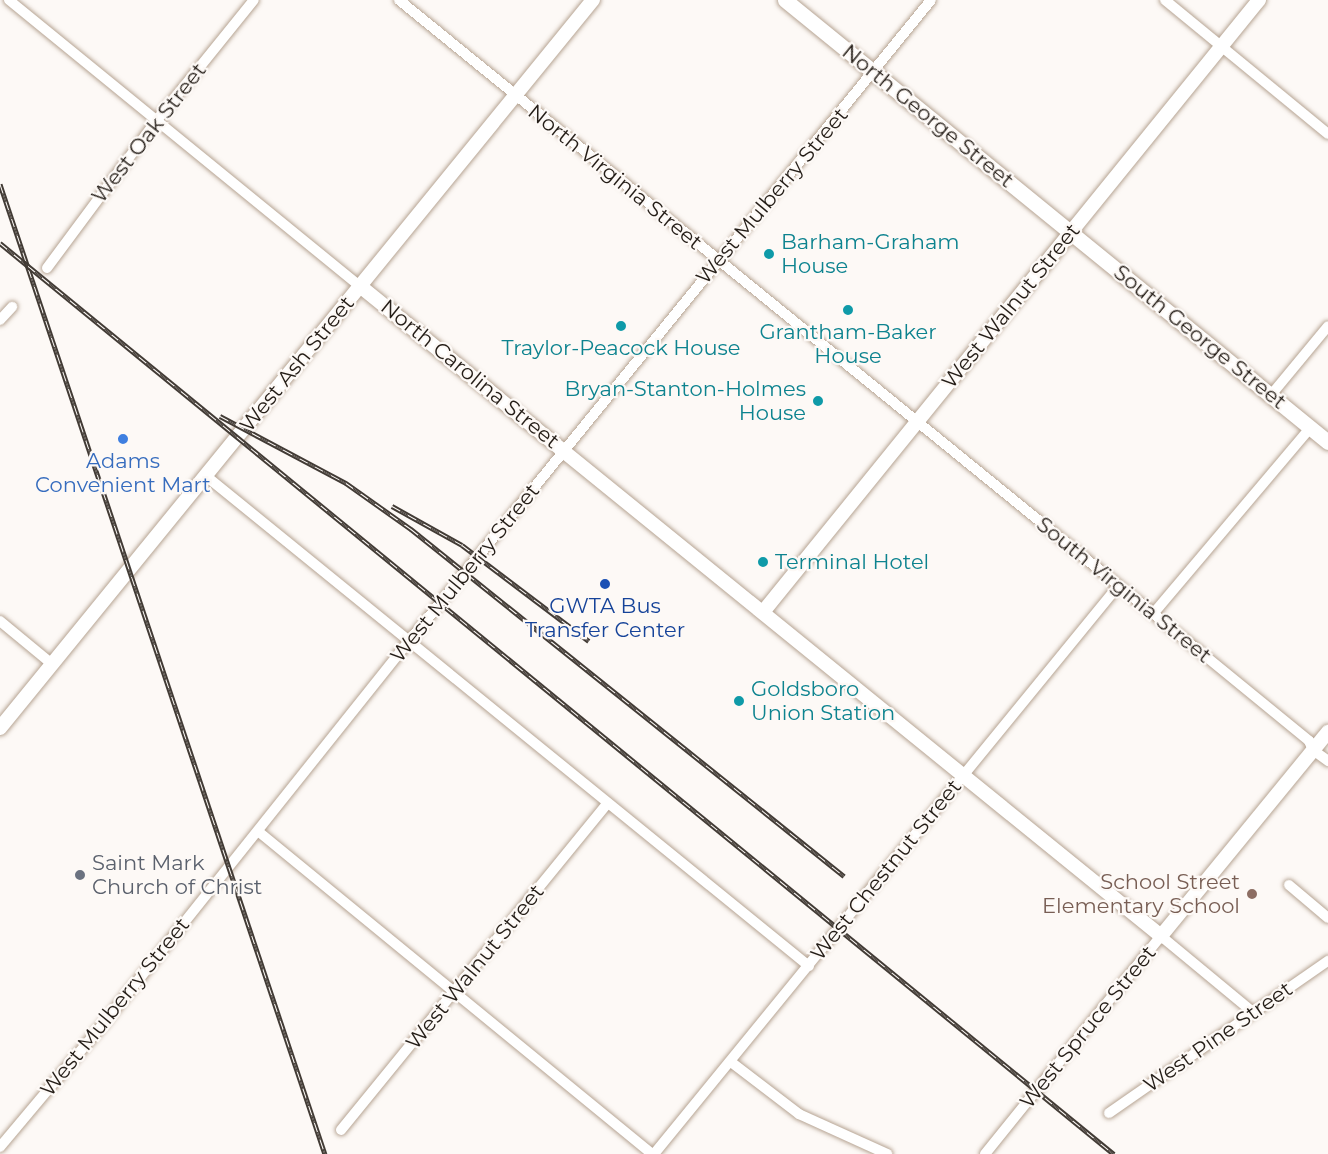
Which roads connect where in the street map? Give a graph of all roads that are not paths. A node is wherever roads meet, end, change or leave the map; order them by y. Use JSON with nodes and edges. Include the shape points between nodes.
{"nodes":[{"id":1,"x":9,"y":0,"type":"edge"},
{"id":2,"x":254,"y":0,"type":"edge"},
{"id":3,"x":399,"y":0,"type":"edge"},
{"id":4,"x":593,"y":0,"type":"edge"},
{"id":5,"x":784,"y":0,"type":"edge"},
{"id":6,"x":931,"y":0,"type":"edge"},
{"id":7,"x":1165,"y":0,"type":"edge"},
{"id":8,"x":1259,"y":0,"type":"edge"},
{"id":9,"x":1221,"y":47,"type":"junction"},
{"id":10,"x":874,"y":72,"type":"junction"},
{"id":11,"x":515,"y":96,"type":"junction"},
{"id":12,"x":157,"y":120,"type":"junction"},
{"id":13,"x":1328,"y":134,"type":"edge"},
{"id":14,"x":1071,"y":233,"type":"junction"},
{"id":15,"x":718,"y":261,"type":"junction"},
{"id":16,"x":47,"y":268,"type":"dead end"},
{"id":17,"x":360,"y":286,"type":"junction"},
{"id":18,"x":12,"y":307,"type":"dead end"},
{"id":19,"x":0,"y":320,"type":"edge"},
{"id":20,"x":1328,"y":326,"type":"edge"},
{"id":21,"x":1271,"y":395,"type":"junction"},
{"id":22,"x":916,"y":422,"type":"junction"},
{"id":23,"x":1310,"y":428,"type":"junction"},
{"id":24,"x":1328,"y":442,"type":"edge"},
{"id":25,"x":564,"y":451,"type":"junction"},
{"id":26,"x":206,"y":476,"type":"junction"},
{"id":27,"x":1119,"y":586,"type":"junction"},
{"id":28,"x":763,"y":612,"type":"junction"},
{"id":29,"x":1153,"y":614,"type":"junction"},
{"id":30,"x":0,"y":621,"type":"edge"},
{"id":31,"x":410,"y":640,"type":"junction"},
{"id":32,"x":52,"y":664,"type":"junction"},
{"id":33,"x":0,"y":728,"type":"edge"},
{"id":34,"x":1328,"y":732,"type":"edge"},
{"id":35,"x":1313,"y":750,"type":"junction"},
{"id":36,"x":1328,"y":761,"type":"edge"},
{"id":37,"x":962,"y":775,"type":"junction"},
{"id":38,"x":608,"y":803,"type":"junction"},
{"id":39,"x":259,"y":832,"type":"junction"},
{"id":40,"x":1289,"y":885,"type":"dead end"},
{"id":41,"x":1328,"y":918,"type":"edge"},
{"id":42,"x":1161,"y":936,"type":"junction"},
{"id":43,"x":1328,"y":961,"type":"edge"},
{"id":44,"x":809,"y":966,"type":"junction"},
{"id":45,"x":454,"y":993,"type":"junction"},
{"id":46,"x":1253,"y":1012,"type":"junction"},
{"id":47,"x":731,"y":1062,"type":"junction"},
{"id":48,"x":1109,"y":1113,"type":"dead end"},
{"id":49,"x":341,"y":1131,"type":"dead end"},
{"id":50,"x":0,"y":1147,"type":"edge"},
{"id":51,"x":653,"y":1154,"type":"edge"},
{"id":52,"x":887,"y":1154,"type":"edge"},
{"id":53,"x":984,"y":1154,"type":"edge"}],
"edges":[{"from":1,"to":12,"type":"street","name":"North Carolina Street"},
{"from":2,"to":12,"type":"street","name":"West Oak Street"},
{"from":3,"to":11,"type":"street","name":"North Virginia Street"},
{"from":4,"to":11,"type":"street","name":"West Ash Street"},
{"from":5,"to":10,"type":"main road","name":"North George Street"},
{"from":6,"to":10,"type":"street","name":"West Mulberry Street"},
{"from":7,"to":9,"type":"street"},
{"from":8,"to":9,"type":"street","name":"West Walnut Street"},
{"from":9,"to":13,"type":"street"},
{"from":9,"to":14,"type":"street","name":"West Walnut Street"},
{"from":10,"to":14,"type":"main road","name":"North George Street"},
{"from":10,"to":15,"type":"street","name":"West Mulberry Street"},
{"from":11,"to":15,"type":"street","name":"North Virginia Street"},
{"from":11,"to":17,"type":"street","name":"West Ash Street"},
{"from":12,"to":16,"type":"street","name":"West Oak Street"},
{"from":12,"to":17,"type":"street","name":"North Carolina Street"},
{"from":14,"to":21,"type":"main road","name":"South George Street"},
{"from":14,"to":22,"type":"street","name":"West Walnut Street"},
{"from":15,"to":22,"type":"street","name":"North Virginia Street"},
{"from":15,"to":25,"type":"street","name":"West Mulberry Street"},
{"from":17,"to":25,"type":"street","name":"North Carolina Street"},
{"from":17,"to":26,"type":"street","name":"West Ash Street"},
{"from":18,"to":19,"type":"street"},
{"from":20,"to":21,"type":"street"},
{"from":21,"to":23,"type":"main road","name":"South George Street"},
{"from":22,"to":27,"type":"street","name":"South Virginia Street"},
{"from":22,"to":28,"type":"street","name":"West Walnut Street"},
{"from":23,"to":24,"type":"main road","name":"South George Street"},
{"from":23,"to":29,"type":"street"},
{"from":25,"to":28,"type":"street","name":"North Carolina Street"},
{"from":25,"to":31,"type":"street","name":"West Mulberry Street"},
{"from":26,"to":31,"type":"street"},
{"from":26,"to":32,"type":"street","name":"West Ash Street"},
{"from":27,"to":29,"type":"street","name":"South Virginia Street"},
{"from":27,"to":37,"type":"street","name":"West Chestnut Street"},
{"from":28,"to":37,"type":"street","name":"North Carolina Street"},
{"from":29,"to":35,"type":"street","name":"South Virginia Street","via":[[1309,741]]},
{"from":30,"to":32,"type":"street"},
{"from":31,"to":38,"type":"street"},
{"from":31,"to":39,"type":"street","name":"West Mulberry Street"},
{"from":32,"to":33,"type":"street","name":"West Ash Street"},
{"from":34,"to":35,"type":"street","name":"West Spruce Street"},
{"from":35,"to":36,"type":"street","name":"South Virginia Street"},
{"from":35,"to":42,"type":"street","name":"West Spruce Street"},
{"from":37,"to":42,"type":"street","name":"North Carolina Street"},
{"from":37,"to":44,"type":"street","name":"West Chestnut Street"},
{"from":38,"to":44,"type":"street"},
{"from":38,"to":45,"type":"street","name":"West Walnut Street"},
{"from":39,"to":45,"type":"street"},
{"from":39,"to":50,"type":"street","name":"West Mulberry Street"},
{"from":40,"to":41,"type":"street"},
{"from":42,"to":46,"type":"street"},
{"from":42,"to":53,"type":"street","name":"West Spruce Street"},
{"from":43,"to":46,"type":"street","name":"West Pine Street"},
{"from":44,"to":47,"type":"street","name":"West Chestnut Street"},
{"from":45,"to":49,"type":"street","name":"West Walnut Street"},
{"from":45,"to":51,"type":"street"},
{"from":46,"to":48,"type":"street","name":"West Pine Street"},
{"from":47,"to":51,"type":"street","name":"West Chestnut Street"},
{"from":47,"to":52,"type":"street","via":[[799,1114]]}]}
